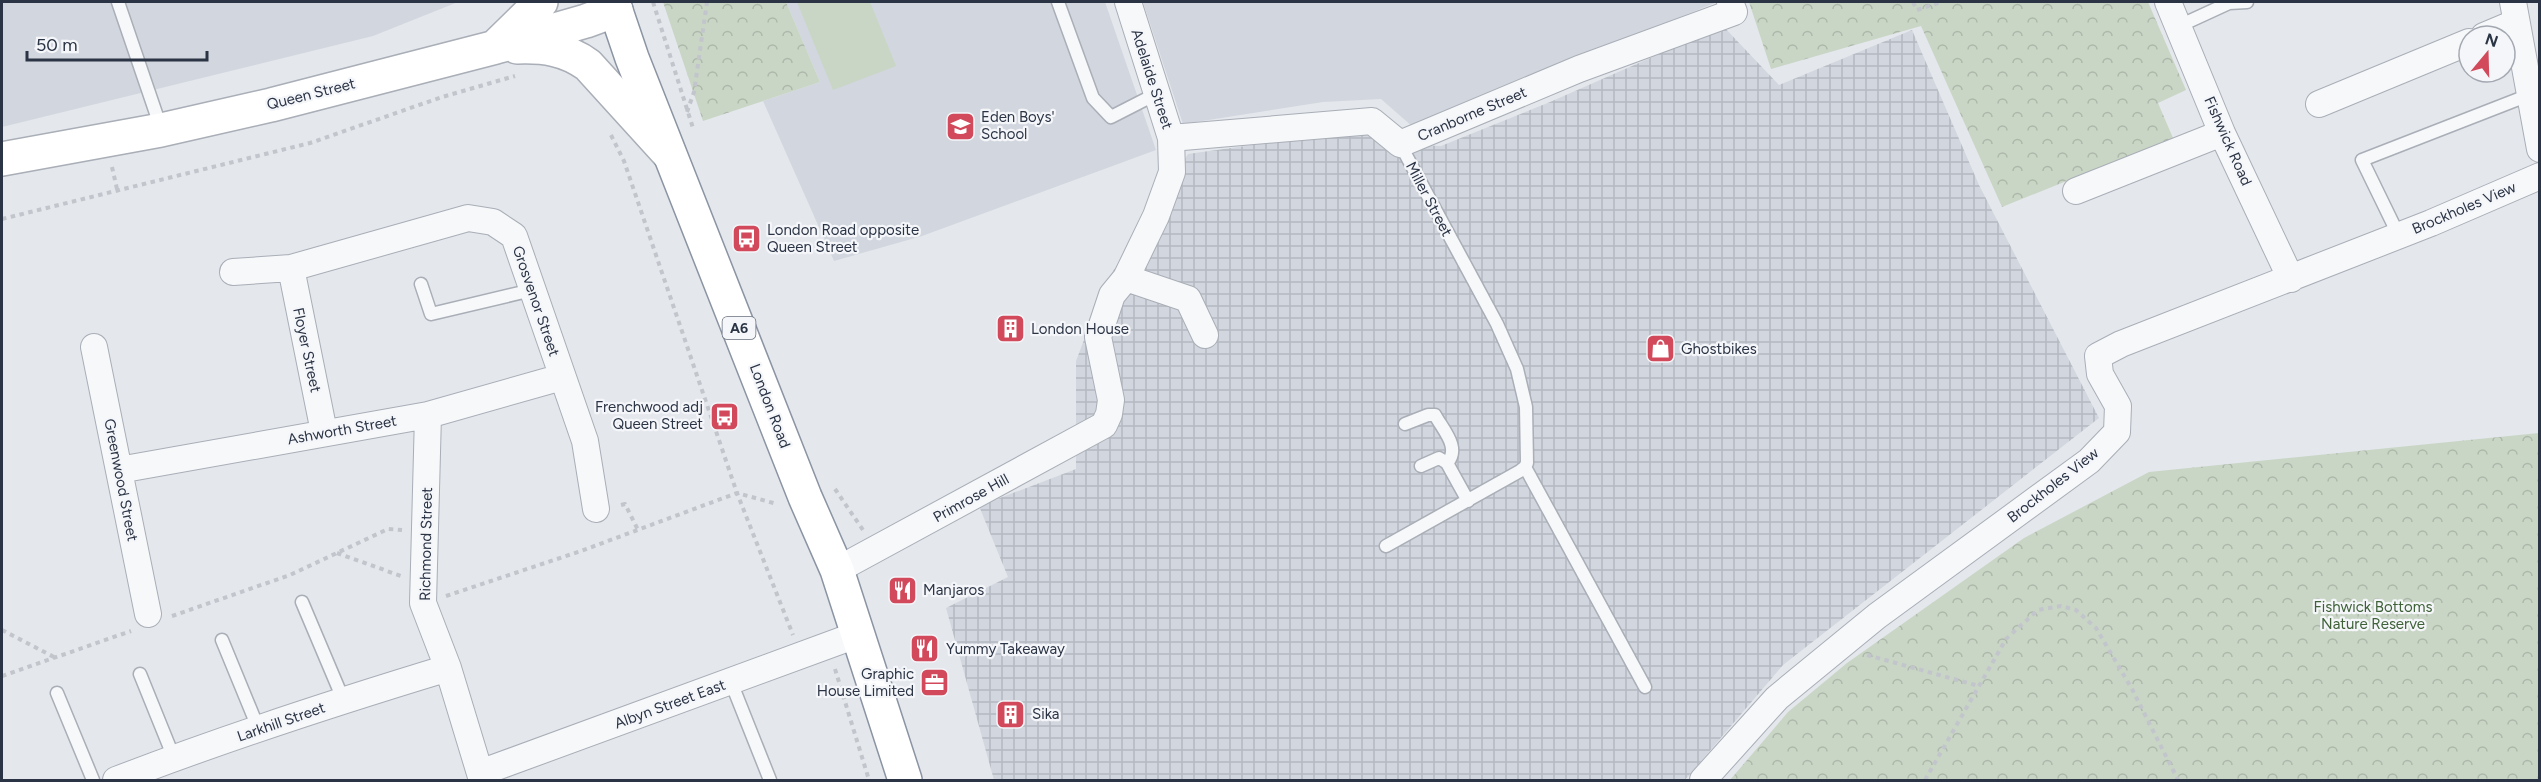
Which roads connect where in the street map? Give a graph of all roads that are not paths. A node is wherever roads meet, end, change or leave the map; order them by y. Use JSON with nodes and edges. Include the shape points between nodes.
{"nodes":[{"id":1,"x":117,"y":2,"type":"edge"},
{"id":2,"x":541,"y":2,"type":"edge"},
{"id":3,"x":1058,"y":2,"type":"edge"},
{"id":4,"x":1128,"y":2,"type":"edge"},
{"id":5,"x":2168,"y":2,"type":"edge"},
{"id":6,"x":2247,"y":2,"type":"edge"},
{"id":7,"x":615,"y":6,"type":"edge"},
{"id":8,"x":1732,"y":7,"type":"edge"},
{"id":9,"x":2514,"y":12,"type":"edge"},
{"id":10,"x":2499,"y":24,"type":"edge"},
{"id":11,"x":2179,"y":26,"type":"junction"},
{"id":12,"x":496,"y":46,"type":"junction"},
{"id":13,"x":2457,"y":47,"type":"edge"},
{"id":14,"x":1156,"y":94,"type":"junction"},
{"id":15,"x":2529,"y":95,"type":"junction"},
{"id":16,"x":2319,"y":104,"type":"dead end"},
{"id":17,"x":161,"y":130,"type":"junction"},
{"id":18,"x":2222,"y":133,"type":"junction"},
{"id":19,"x":1171,"y":138,"type":"junction"},
{"id":20,"x":1400,"y":144,"type":"junction"},
{"id":21,"x":2540,"y":149,"type":"edge"},
{"id":22,"x":2,"y":159,"type":"edge"},
{"id":23,"x":674,"y":159,"type":"junction"},
{"id":24,"x":2540,"y":176,"type":"edge"},
{"id":25,"x":2076,"y":191,"type":"dead end"},
{"id":26,"x":2398,"y":236,"type":"junction"},
{"id":27,"x":291,"y":268,"type":"junction"},
{"id":28,"x":233,"y":272,"type":"dead end"},
{"id":29,"x":1126,"y":278,"type":"junction"},
{"id":30,"x":2291,"y":279,"type":"junction"},
{"id":31,"x":421,"y":285,"type":"dead end"},
{"id":32,"x":532,"y":290,"type":"junction"},
{"id":33,"x":1204,"y":335,"type":"dead end"},
{"id":34,"x":94,"y":347,"type":"dead end"},
{"id":35,"x":562,"y":377,"type":"junction"},
{"id":36,"x":428,"y":415,"type":"junction"},
{"id":37,"x":1405,"y":424,"type":"dead end"},
{"id":38,"x":1104,"y":425,"type":"joint"},
{"id":39,"x":324,"y":432,"type":"junction"},
{"id":40,"x":1447,"y":463,"type":"junction"},
{"id":41,"x":1421,"y":466,"type":"dead end"},
{"id":42,"x":1525,"y":468,"type":"junction"},
{"id":43,"x":119,"y":470,"type":"junction"},
{"id":44,"x":1468,"y":501,"type":"junction"},
{"id":45,"x":596,"y":509,"type":"dead end"},
{"id":46,"x":1386,"y":546,"type":"dead end"},
{"id":47,"x":837,"y":570,"type":"junction"},
{"id":48,"x":302,"y":602,"type":"dead end"},
{"id":49,"x":149,"y":621,"type":"road end"},
{"id":50,"x":859,"y":634,"type":"junction"},
{"id":51,"x":222,"y":640,"type":"dead end"},
{"id":52,"x":448,"y":668,"type":"junction"},
{"id":53,"x":140,"y":674,"type":"dead end"},
{"id":54,"x":731,"y":682,"type":"junction"},
{"id":55,"x":1645,"y":687,"type":"dead end"},
{"id":56,"x":57,"y":693,"type":"dead end"},
{"id":57,"x":343,"y":699,"type":"junction"},
{"id":58,"x":259,"y":730,"type":"junction"},
{"id":59,"x":174,"y":758,"type":"junction"},
{"id":60,"x":481,"y":777,"type":"edge"},
{"id":61,"x":93,"y":780,"type":"edge"},
{"id":62,"x":116,"y":780,"type":"edge"},
{"id":63,"x":770,"y":780,"type":"edge"},
{"id":64,"x":905,"y":780,"type":"edge"},
{"id":65,"x":1703,"y":780,"type":"edge"}],
"edges":[{"from":1,"to":17,"type":"lane"},
{"from":2,"to":12,"type":"main road"},
{"from":3,"to":14,"type":"lane","via":[[1094,98],[1111,117]]},
{"from":4,"to":14,"type":"street","name":"Adelaide Street"},
{"from":5,"to":11,"type":"street","name":"Fishwick Road"},
{"from":6,"to":11,"type":"lane","via":[[2229,3]]},
{"from":7,"to":12,"type":"main road","name":"Queen Street","via":[[586,21]]},
{"from":7,"to":23,"type":"main road","name":"London Road","number":"A6"},
{"from":8,"to":20,"type":"street","name":"Cranborne Street"},
{"from":9,"to":10,"type":"street"},
{"from":9,"to":15,"type":"street","via":[[2530,58]]},
{"from":11,"to":18,"type":"street","name":"Fishwick Road"},
{"from":12,"to":17,"type":"main road","name":"Queen Street"},
{"from":12,"to":23,"type":"main road","via":[[543,46],[574,55],[599,74]]},
{"from":13,"to":16,"type":"street"},
{"from":14,"to":19,"type":"street","name":"Adelaide Street"},
{"from":15,"to":21,"type":"street"},
{"from":15,"to":26,"type":"lane","via":[[2362,160]]},
{"from":17,"to":22,"type":"main road","name":"Queen Street"},
{"from":18,"to":25,"type":"street"},
{"from":18,"to":30,"type":"street","name":"Fishwick Road"},
{"from":19,"to":20,"type":"street","name":"Cranborne Street","via":[[1372,121]]},
{"from":19,"to":29,"type":"street","name":"Adelaide Street","via":[[1172,172]]},
{"from":20,"to":42,"type":"lane","name":"Miller Street","via":[[1497,324],[1517,369],[1526,407]]},
{"from":23,"to":47,"type":"main road","name":"London Road","number":"A6"},
{"from":24,"to":26,"type":"street","name":"Brockholes View"},
{"from":26,"to":30,"type":"street","name":"Brockholes View"},
{"from":27,"to":28,"type":"street","name":"Grosvenor Street"},
{"from":27,"to":32,"type":"street","name":"Grosvenor Street","via":[[468,218],[493,222],[514,236]]},
{"from":27,"to":39,"type":"street","name":"Floyer Street"},
{"from":29,"to":33,"type":"street","via":[[1188,299]]},
{"from":29,"to":38,"type":"street","name":"Adelaide Street","via":[[1112,295],[1098,337],[1111,400]]},
{"from":30,"to":65,"type":"street","name":"Brockholes View","via":[[2098,356],[2100,374],[2118,406],[2117,432],[2089,461],[1877,616],[1777,698]]},
{"from":31,"to":32,"type":"lane","via":[[431,314]]},
{"from":32,"to":35,"type":"street","name":"Grosvenor Street"},
{"from":34,"to":43,"type":"street","name":"Greenwood Street"},
{"from":35,"to":36,"type":"street","name":"Ashworth Street"},
{"from":35,"to":45,"type":"street","name":"Grosvenor Street","via":[[585,441]]},
{"from":36,"to":39,"type":"street","name":"Ashworth Street"},
{"from":36,"to":52,"type":"street","name":"Richmond Street","via":[[424,594]]},
{"from":37,"to":40,"type":"lane","via":[[1435,415],[1453,446]]},
{"from":38,"to":47,"type":"street","name":"Primrose Hill"},
{"from":39,"to":43,"type":"street","name":"Ashworth Street"},
{"from":40,"to":41,"type":"lane","via":[[1439,458]]},
{"from":40,"to":44,"type":"lane"},
{"from":42,"to":44,"type":"lane"},
{"from":42,"to":55,"type":"lane"},
{"from":43,"to":49,"type":"street","name":"Greenwood Street"},
{"from":44,"to":46,"type":"lane"},
{"from":47,"to":50,"type":"main road","name":"London Road","number":"A6"},
{"from":48,"to":57,"type":"lane"},
{"from":50,"to":54,"type":"street","name":"Albyn Street East"},
{"from":50,"to":64,"type":"main road","name":"London Road","number":"A6"},
{"from":51,"to":58,"type":"lane"},
{"from":52,"to":57,"type":"street","name":"Larkhill Street"},
{"from":52,"to":60,"type":"street","name":"Richmond Street"},
{"from":53,"to":59,"type":"lane"},
{"from":54,"to":60,"type":"street","name":"Albyn Street East"},
{"from":54,"to":63,"type":"lane"},
{"from":56,"to":61,"type":"lane"},
{"from":57,"to":58,"type":"street","name":"Larkhill Street"},
{"from":58,"to":59,"type":"street","name":"Larkhill Street"},
{"from":59,"to":62,"type":"street","name":"Larkhill Street"}]}
